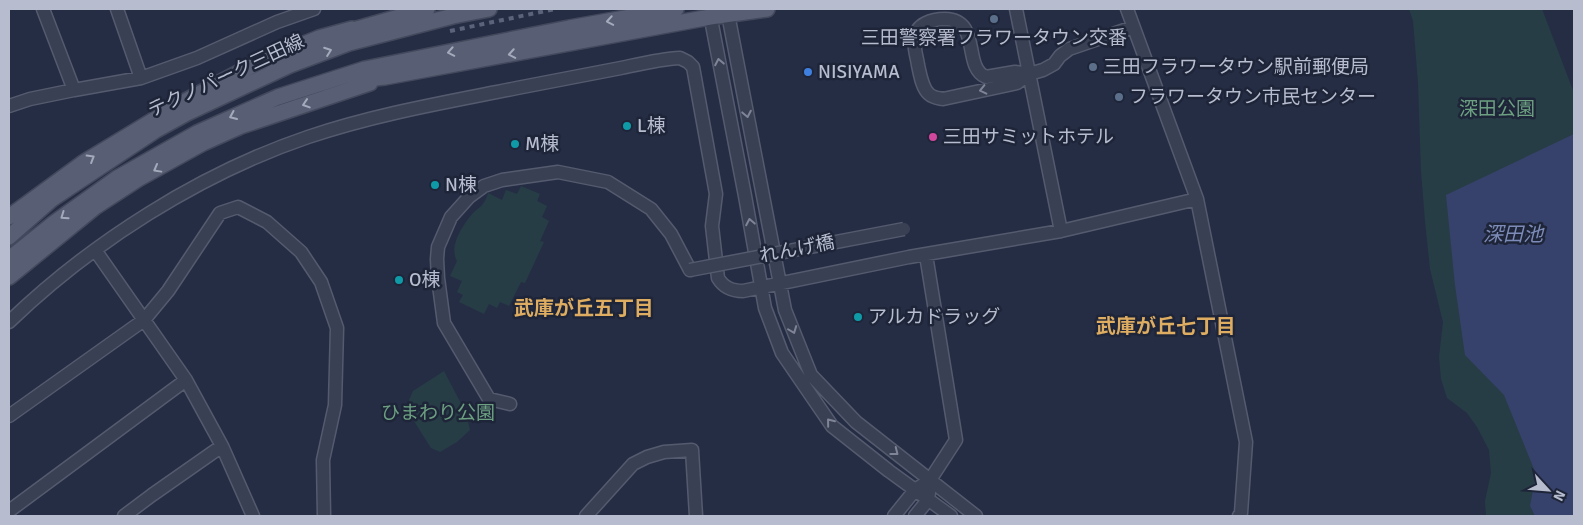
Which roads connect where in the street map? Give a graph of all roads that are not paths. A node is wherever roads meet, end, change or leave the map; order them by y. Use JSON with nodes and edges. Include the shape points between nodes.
{"nodes":[{"id":1,"x":44,"y":9,"type":"edge"},
{"id":2,"x":117,"y":9,"type":"edge"},
{"id":3,"x":314,"y":9,"type":"edge"},
{"id":4,"x":426,"y":9,"type":"edge"},
{"id":5,"x":489,"y":9,"type":"edge"},
{"id":6,"x":676,"y":9,"type":"edge"},
{"id":7,"x":767,"y":9,"type":"edge"},
{"id":8,"x":1016,"y":9,"type":"edge"},
{"id":9,"x":1127,"y":9,"type":"edge"},
{"id":10,"x":728,"y":12,"type":"edge"},
{"id":11,"x":709,"y":13,"type":"edge"},
{"id":12,"x":1133,"y":27,"type":"junction"},
{"id":13,"x":352,"y":29,"type":"junction"},
{"id":14,"x":1028,"y":74,"type":"junction"},
{"id":15,"x":385,"y":77,"type":"junction"},
{"id":16,"x":141,"y":78,"type":"junction"},
{"id":17,"x":74,"y":90,"type":"junction"},
{"id":18,"x":278,"y":98,"type":"junction"},
{"id":19,"x":9,"y":106,"type":"edge"},
{"id":20,"x":187,"y":113,"type":"junction"},
{"id":21,"x":1196,"y":198,"type":"junction"},
{"id":22,"x":52,"y":199,"type":"junction"},
{"id":23,"x":9,"y":217,"type":"edge"},
{"id":24,"x":904,"y":228,"type":"dead end"},
{"id":25,"x":9,"y":229,"type":"edge"},
{"id":26,"x":1061,"y":231,"type":"junction"},
{"id":27,"x":9,"y":237,"type":"edge"},
{"id":28,"x":21,"y":249,"type":"junction"},
{"id":29,"x":95,"y":250,"type":"junction"},
{"id":30,"x":926,"y":255,"type":"junction"},
{"id":31,"x":9,"y":260,"type":"edge"},
{"id":32,"x":9,"y":264,"type":"edge"},
{"id":33,"x":9,"y":277,"type":"edge"},
{"id":34,"x":780,"y":283,"type":"junction"},
{"id":35,"x":762,"y":287,"type":"junction"},
{"id":36,"x":144,"y":320,"type":"junction"},
{"id":37,"x":9,"y":322,"type":"edge"},
{"id":38,"x":186,"y":380,"type":"junction"},
{"id":39,"x":510,"y":404,"type":"dead end"},
{"id":40,"x":9,"y":416,"type":"edge"},
{"id":41,"x":222,"y":446,"type":"junction"},
{"id":42,"x":930,"y":480,"type":"junction"},
{"id":43,"x":915,"y":490,"type":"junction"},
{"id":44,"x":928,"y":500,"type":"junction"},
{"id":45,"x":9,"y":511,"type":"edge"},
{"id":46,"x":124,"y":516,"type":"edge"},
{"id":47,"x":252,"y":516,"type":"edge"},
{"id":48,"x":324,"y":516,"type":"edge"},
{"id":49,"x":586,"y":516,"type":"edge"},
{"id":50,"x":696,"y":516,"type":"edge"},
{"id":51,"x":894,"y":516,"type":"edge"},
{"id":52,"x":915,"y":516,"type":"edge"},
{"id":53,"x":951,"y":516,"type":"edge"},
{"id":54,"x":976,"y":516,"type":"edge"},
{"id":55,"x":1239,"y":516,"type":"edge"}],
"edges":[{"from":1,"to":17,"type":"street"},
{"from":2,"to":16,"type":"street"},
{"from":3,"to":16,"type":"street"},
{"from":4,"to":13,"type":"main road"},
{"from":20,"to":5,"type":"main road","name":"テクノパーク三田線","one_way":true,"via":[[290,65],[349,44]]},
{"from":6,"to":18,"type":"main road","name":"テクノパーク三田線","one_way":true,"via":[[365,69]]},
{"from":7,"to":10,"type":"main road"},
{"from":8,"to":14,"type":"street"},
{"from":9,"to":12,"type":"street"},
{"from":10,"to":11,"type":"main road"},
{"from":10,"to":34,"type":"street","one_way":true},
{"from":11,"to":15,"type":"main road","one_way":true},
{"from":35,"to":11,"type":"street","one_way":true},
{"from":12,"to":14,"type":"street","via":[[1069,49],[1054,64]]},
{"from":12,"to":21,"type":"street"},
{"from":13,"to":20,"type":"main road","via":[[284,55],[233,82]]},
{"from":23,"to":13,"type":"main road","one_way":true,"via":[[83,162],[182,103],[255,64],[318,38]]},
{"from":14,"to":14,"type":"street","one_way":true,"via":[[1017,83],[943,99],[934,97],[927,92],[920,74],[915,36],[923,24],[951,20],[968,35],[974,63],[982,75]]},
{"from":14,"to":26,"type":"street"},
{"from":15,"to":18,"type":"main road","via":[[358,79]]},
{"from":15,"to":33,"type":"main road","one_way":true,"via":[[242,126],[203,143],[95,207]]},
{"from":16,"to":17,"type":"street"},
{"from":17,"to":19,"type":"street"},
{"from":18,"to":28,"type":"main road","name":"テクノパーク三田線","one_way":true,"via":[[197,133],[117,178]]},
{"from":20,"to":22,"type":"main road","name":"テクノパーク三田線"},
{"from":21,"to":26,"type":"street"},
{"from":21,"to":55,"type":"street","via":[[1246,442]]},
{"from":22,"to":25,"type":"main road"},
{"from":22,"to":27,"type":"main road","name":"テクノパーク三田線"},
{"from":24,"to":39,"type":"street","name":"れんげ橋","bridge":true,"via":[[690,270],[671,234],[651,209],[608,182],[558,172],[502,180],[484,186],[451,217],[438,247],[438,278],[444,323],[489,399]]},
{"from":26,"to":30,"type":"street"},
{"from":28,"to":31,"type":"main road","name":"テクノパーク三田線"},
{"from":28,"to":32,"type":"main road"},
{"from":29,"to":35,"type":"street","via":[[158,208],[226,170],[307,138],[406,111],[680,58],[692,67],[716,194],[712,226],[718,278],[733,291]]},
{"from":29,"to":36,"type":"street"},
{"from":29,"to":37,"type":"street"},
{"from":30,"to":34,"type":"street"},
{"from":30,"to":42,"type":"street","via":[[956,440]]},
{"from":34,"to":35,"type":"street"},
{"from":34,"to":42,"type":"street","one_way":true,"via":[[786,310],[811,375],[856,422]]},
{"from":43,"to":35,"type":"street","one_way":true,"via":[[832,426],[782,353],[765,308]]},
{"from":36,"to":38,"type":"street"},
{"from":36,"to":40,"type":"street"},
{"from":36,"to":48,"type":"street","via":[[168,291],[220,213],[238,207],[267,222],[301,252],[321,282],[337,328],[334,405],[323,460]]},
{"from":38,"to":41,"type":"street"},
{"from":38,"to":45,"type":"street"},
{"from":41,"to":46,"type":"street"},
{"from":41,"to":47,"type":"street"},
{"from":42,"to":43,"type":"street"},
{"from":42,"to":44,"type":"street"},
{"from":42,"to":54,"type":"street"},
{"from":43,"to":44,"type":"street"},
{"from":43,"to":51,"type":"street"},
{"from":44,"to":52,"type":"street"},
{"from":44,"to":53,"type":"street"},
{"from":49,"to":50,"type":"street","via":[[633,464],[664,452],[692,450]]}]}
